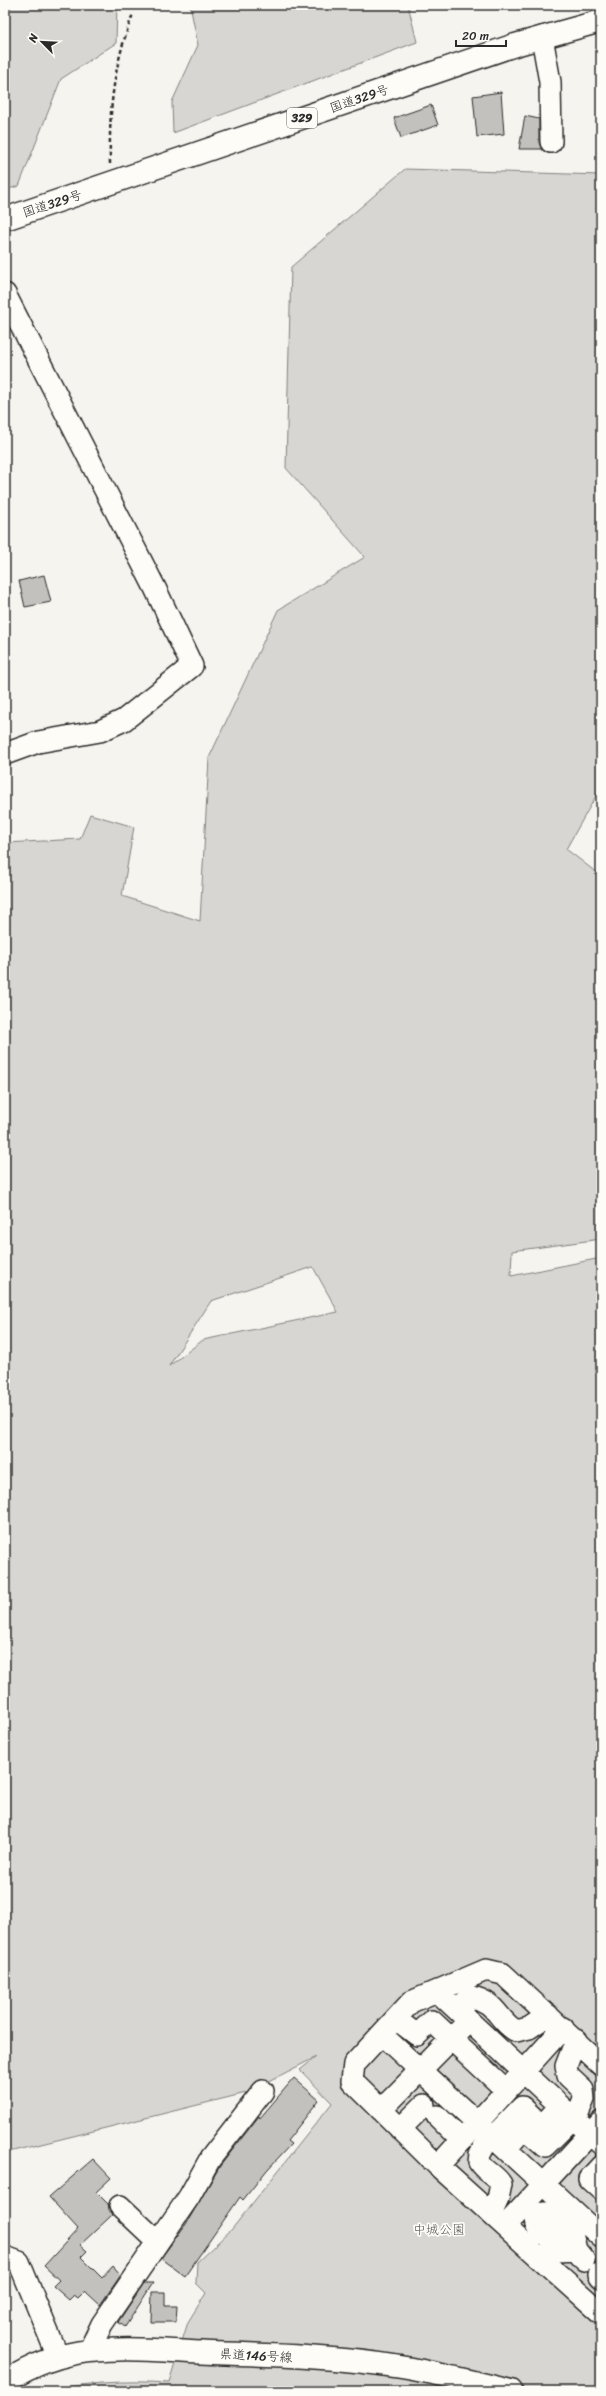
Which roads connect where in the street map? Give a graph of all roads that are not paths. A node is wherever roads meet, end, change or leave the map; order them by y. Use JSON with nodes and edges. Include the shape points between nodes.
{"nodes":[{"id":1,"x":601,"y":22,"type":"edge"},
{"id":2,"x":542,"y":37,"type":"junction"},
{"id":3,"x":551,"y":142,"type":"dead end"},
{"id":4,"x":5,"y":218,"type":"edge"},
{"id":5,"x":5,"y":294,"type":"edge"},
{"id":6,"x":5,"y":754,"type":"edge"},
{"id":7,"x":438,"y":1992,"type":"junction"},
{"id":8,"x":411,"y":2002,"type":"junction"},
{"id":9,"x":462,"y":2014,"type":"junction"},
{"id":10,"x":396,"y":2019,"type":"junction"},
{"id":11,"x":432,"y":2021,"type":"junction"},
{"id":12,"x":562,"y":2028,"type":"junction"},
{"id":13,"x":382,"y":2035,"type":"junction"},
{"id":14,"x":451,"y":2039,"type":"junction"},
{"id":15,"x":601,"y":2064,"type":"edge"},
{"id":16,"x":420,"y":2069,"type":"junction"},
{"id":17,"x":523,"y":2072,"type":"junction"},
{"id":18,"x":506,"y":2090,"type":"junction"},
{"id":19,"x":263,"y":2091,"type":"dead end"},
{"id":20,"x":381,"y":2110,"type":"junction"},
{"id":21,"x":431,"y":2124,"type":"junction"},
{"id":22,"x":583,"y":2124,"type":"edge"},
{"id":23,"x":492,"y":2135,"type":"junction"},
{"id":24,"x":438,"y":2166,"type":"junction"},
{"id":25,"x":601,"y":2166,"type":"edge"},
{"id":26,"x":544,"y":2184,"type":"junction"},
{"id":27,"x":601,"y":2190,"type":"edge"},
{"id":28,"x":120,"y":2206,"type":"dead end"},
{"id":29,"x":531,"y":2210,"type":"junction"},
{"id":30,"x":498,"y":2220,"type":"junction"},
{"id":31,"x":601,"y":2237,"type":"edge"},
{"id":32,"x":601,"y":2241,"type":"edge"},
{"id":33,"x":158,"y":2242,"type":"junction"},
{"id":34,"x":580,"y":2255,"type":"junction"},
{"id":35,"x":5,"y":2257,"type":"edge"},
{"id":36,"x":565,"y":2280,"type":"junction"},
{"id":37,"x":601,"y":2313,"type":"edge"},
{"id":38,"x":89,"y":2351,"type":"junction"},
{"id":39,"x":58,"y":2357,"type":"junction"},
{"id":40,"x":5,"y":2382,"type":"edge"},
{"id":41,"x":510,"y":2391,"type":"edge"}],
"edges":[{"from":1,"to":2,"type":"main road","name":"国道329号","number":"329"},
{"from":2,"to":3,"type":"street","via":[[550,82]]},
{"from":2,"to":4,"type":"main road","name":"国道329号","number":"329"},
{"from":5,"to":6,"type":"street","via":[[192,666],[124,720],[100,731],[38,742]]},
{"from":7,"to":8,"type":"street"},
{"from":7,"to":9,"type":"street"},
{"from":7,"to":12,"type":"street","via":[[486,1970],[503,1974]]},
{"from":8,"to":10,"type":"street"},
{"from":8,"to":11,"type":"street"},
{"from":9,"to":12,"type":"street","via":[[472,1997],[491,2004],[507,2026],[516,2031],[529,2028]]},
{"from":9,"to":14,"type":"street"},
{"from":9,"to":17,"type":"street"},
{"from":10,"to":11,"type":"street","via":[[417,2035]]},
{"from":10,"to":13,"type":"street"},
{"from":11,"to":14,"type":"street"},
{"from":12,"to":15,"type":"street"},
{"from":12,"to":17,"type":"street"},
{"from":12,"to":22,"type":"street","via":[[568,2076],[583,2090]]},
{"from":13,"to":16,"type":"street"},
{"from":13,"to":20,"type":"street","via":[[354,2064],[352,2081]]},
{"from":14,"to":16,"type":"street"},
{"from":14,"to":18,"type":"street"},
{"from":16,"to":20,"type":"street"},
{"from":16,"to":23,"type":"street"},
{"from":17,"to":18,"type":"street"},
{"from":17,"to":22,"type":"street"},
{"from":18,"to":23,"type":"street"},
{"from":19,"to":33,"type":"street","via":[[210,2159],[189,2198]]},
{"from":20,"to":21,"type":"street"},
{"from":21,"to":23,"type":"street"},
{"from":21,"to":24,"type":"street"},
{"from":21,"to":24,"type":"street"},
{"from":22,"to":23,"type":"street","via":[[542,2126],[522,2107]]},
{"from":22,"to":26,"type":"street"},
{"from":23,"to":26,"type":"street"},
{"from":23,"to":30,"type":"street","via":[[480,2154],[479,2162],[484,2170],[497,2177],[501,2184]]},
{"from":24,"to":30,"type":"street"},
{"from":25,"to":27,"type":"street","via":[[589,2179]]},
{"from":26,"to":29,"type":"street"},
{"from":26,"to":31,"type":"street"},
{"from":28,"to":33,"type":"street"},
{"from":29,"to":30,"type":"street"},
{"from":29,"to":34,"type":"street","via":[[537,2230],[543,2234],[554,2230],[552,2245],[558,2252]]},
{"from":30,"to":36,"type":"street"},
{"from":32,"to":34,"type":"street"},
{"from":33,"to":38,"type":"street","via":[[102,2324]]},
{"from":34,"to":36,"type":"street"},
{"from":35,"to":39,"type":"street","via":[[19,2262]]},
{"from":36,"to":37,"type":"street"},
{"from":38,"to":39,"type":"main road","name":"県道146号線"},
{"from":38,"to":41,"type":"main road","name":"県道146号線","via":[[130,2350],[281,2356],[362,2362],[439,2374]]},
{"from":39,"to":40,"type":"main road","name":"県道146号線","via":[[38,2364]]}]}
